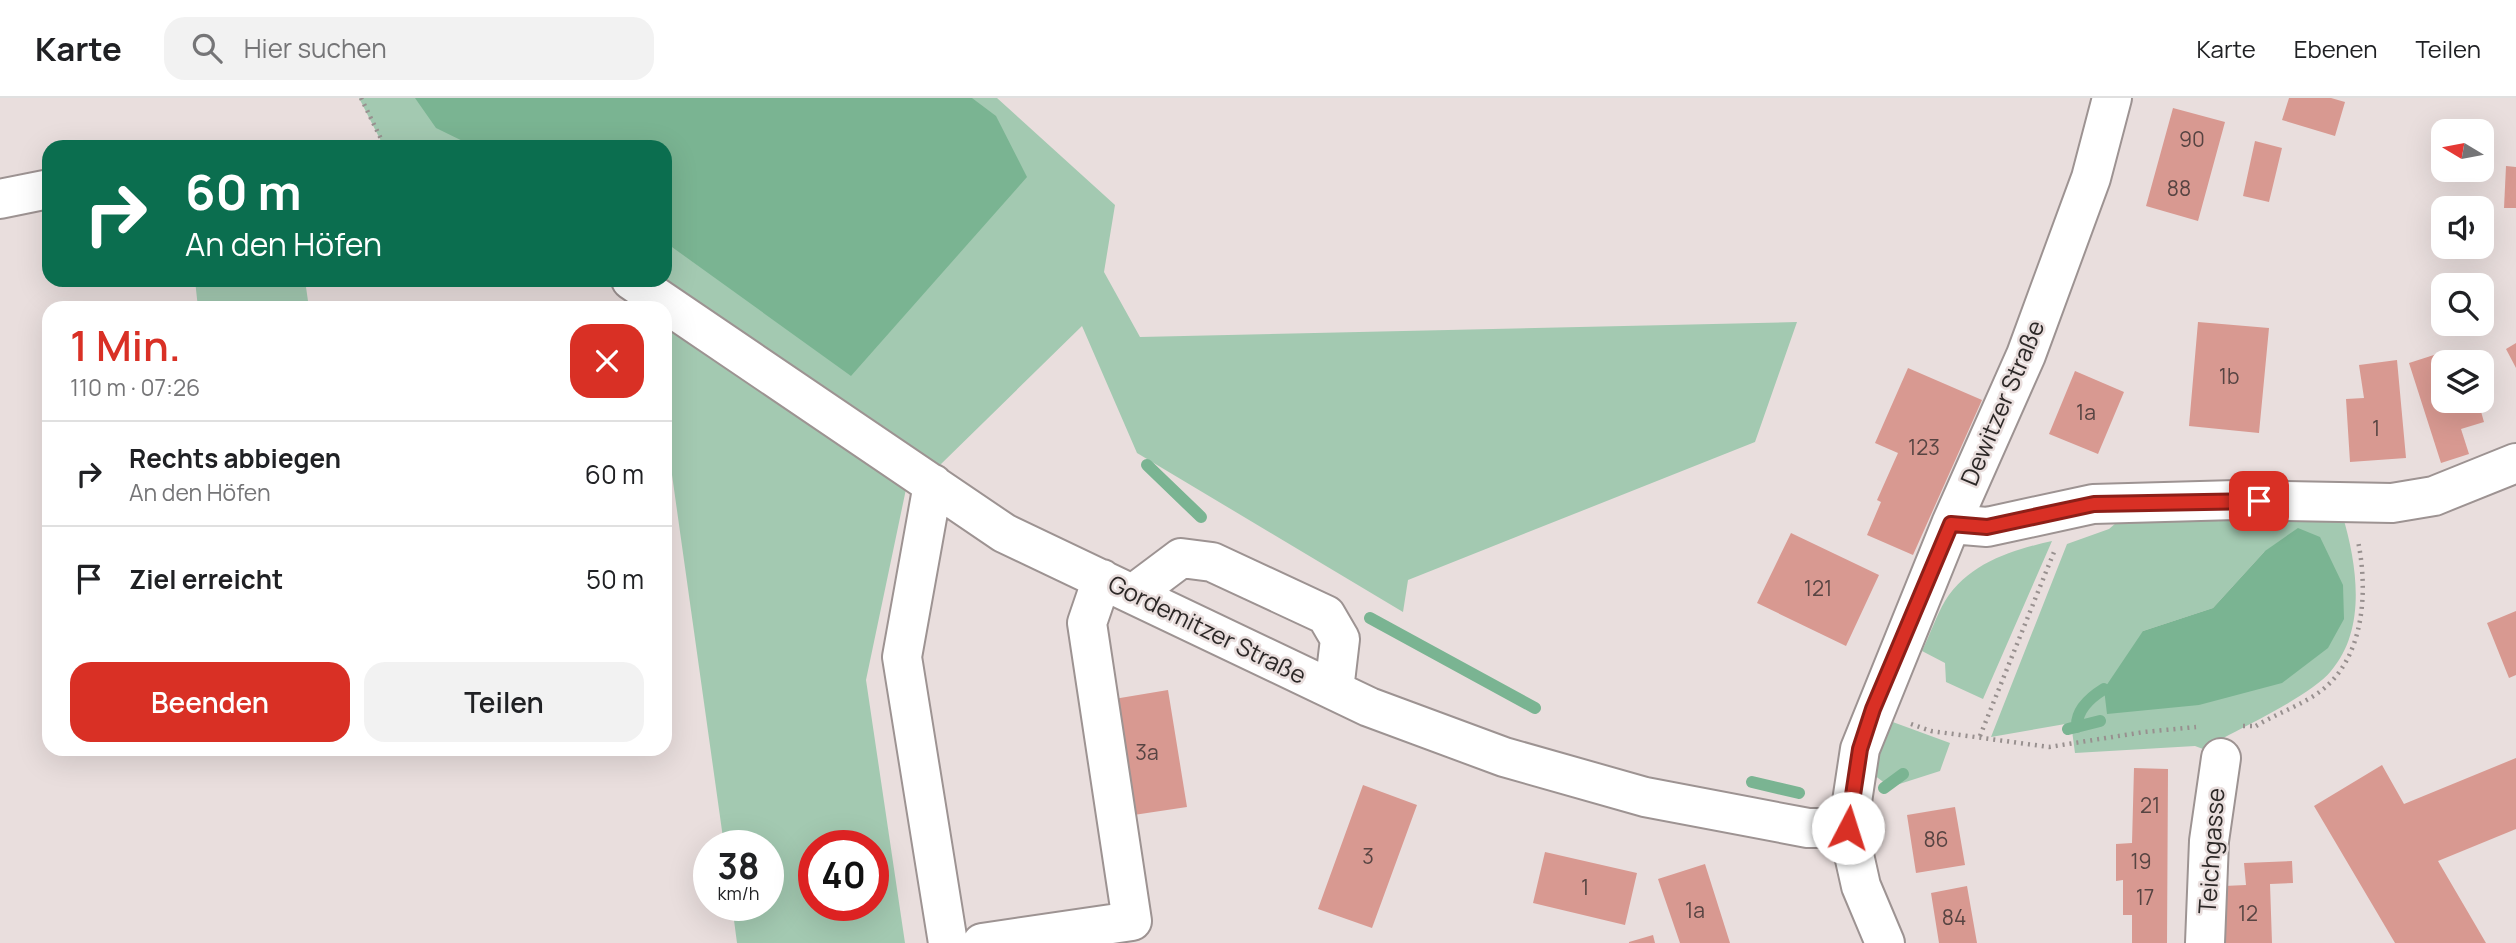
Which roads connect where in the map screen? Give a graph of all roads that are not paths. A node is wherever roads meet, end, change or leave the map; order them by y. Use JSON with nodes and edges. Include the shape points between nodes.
{"nodes":[{"id":1,"x":2112,"y":98,"type":"edge"},
{"id":2,"x":42,"y":190,"type":"edge"},
{"id":3,"x":0,"y":199,"type":"edge"},
{"id":4,"x":641,"y":287,"type":"edge"},
{"id":5,"x":662,"y":301,"type":"edge"},
{"id":6,"x":672,"y":308,"type":"edge"},
{"id":7,"x":2516,"y":463,"type":"edge"},
{"id":8,"x":933,"y":484,"type":"junction"},
{"id":9,"x":1951,"y":524,"type":"junction"},
{"id":10,"x":1117,"y":587,"type":"junction"},
{"id":11,"x":1334,"y":690,"type":"junction"},
{"id":12,"x":2217,"y":737,"type":"road end"},
{"id":13,"x":1848,"y":828,"type":"junction"},
{"id":14,"x":1133,"y":932,"type":"edge"},
{"id":15,"x":948,"y":943,"type":"edge"},
{"id":16,"x":982,"y":943,"type":"edge"},
{"id":17,"x":1885,"y":943,"type":"edge"},
{"id":18,"x":2205,"y":943,"type":"edge"}],
"edges":[{"from":1,"to":9,"type":"street","name":"Dewitzer Straße","via":[[2091,178],[2026,355]]},
{"from":2,"to":3,"type":"street"},
{"from":4,"to":5,"type":"street","name":"Gordemitzer Straße"},
{"from":6,"to":8,"type":"street","name":"Gordemitzer Straße"},
{"from":7,"to":9,"type":"street","via":[[2434,496],[2392,503],[2106,503],[1987,527]]},
{"from":8,"to":10,"type":"street","name":"Gordemitzer Straße","via":[[1004,533]]},
{"from":8,"to":15,"type":"street","via":[[902,657]]},
{"from":9,"to":13,"type":"street","name":"Dewitzer Straße","via":[[1873,709],[1860,749]]},
{"from":10,"to":11,"type":"street","name":"Gordemitzer Straße"},
{"from":10,"to":11,"type":"street","via":[[1181,558],[1212,562],[1326,615],[1340,639]]},
{"from":10,"to":14,"type":"street","via":[[1087,623]]},
{"from":11,"to":13,"type":"street","name":"Gordemitzer Straße","via":[[1504,757],[1645,797],[1808,828]]},
{"from":12,"to":18,"type":"street","name":"Teichgasse"},
{"from":13,"to":17,"type":"street","name":"Dewitzer Straße","via":[[1861,886]]},
{"from":14,"to":16,"type":"street"}]}
